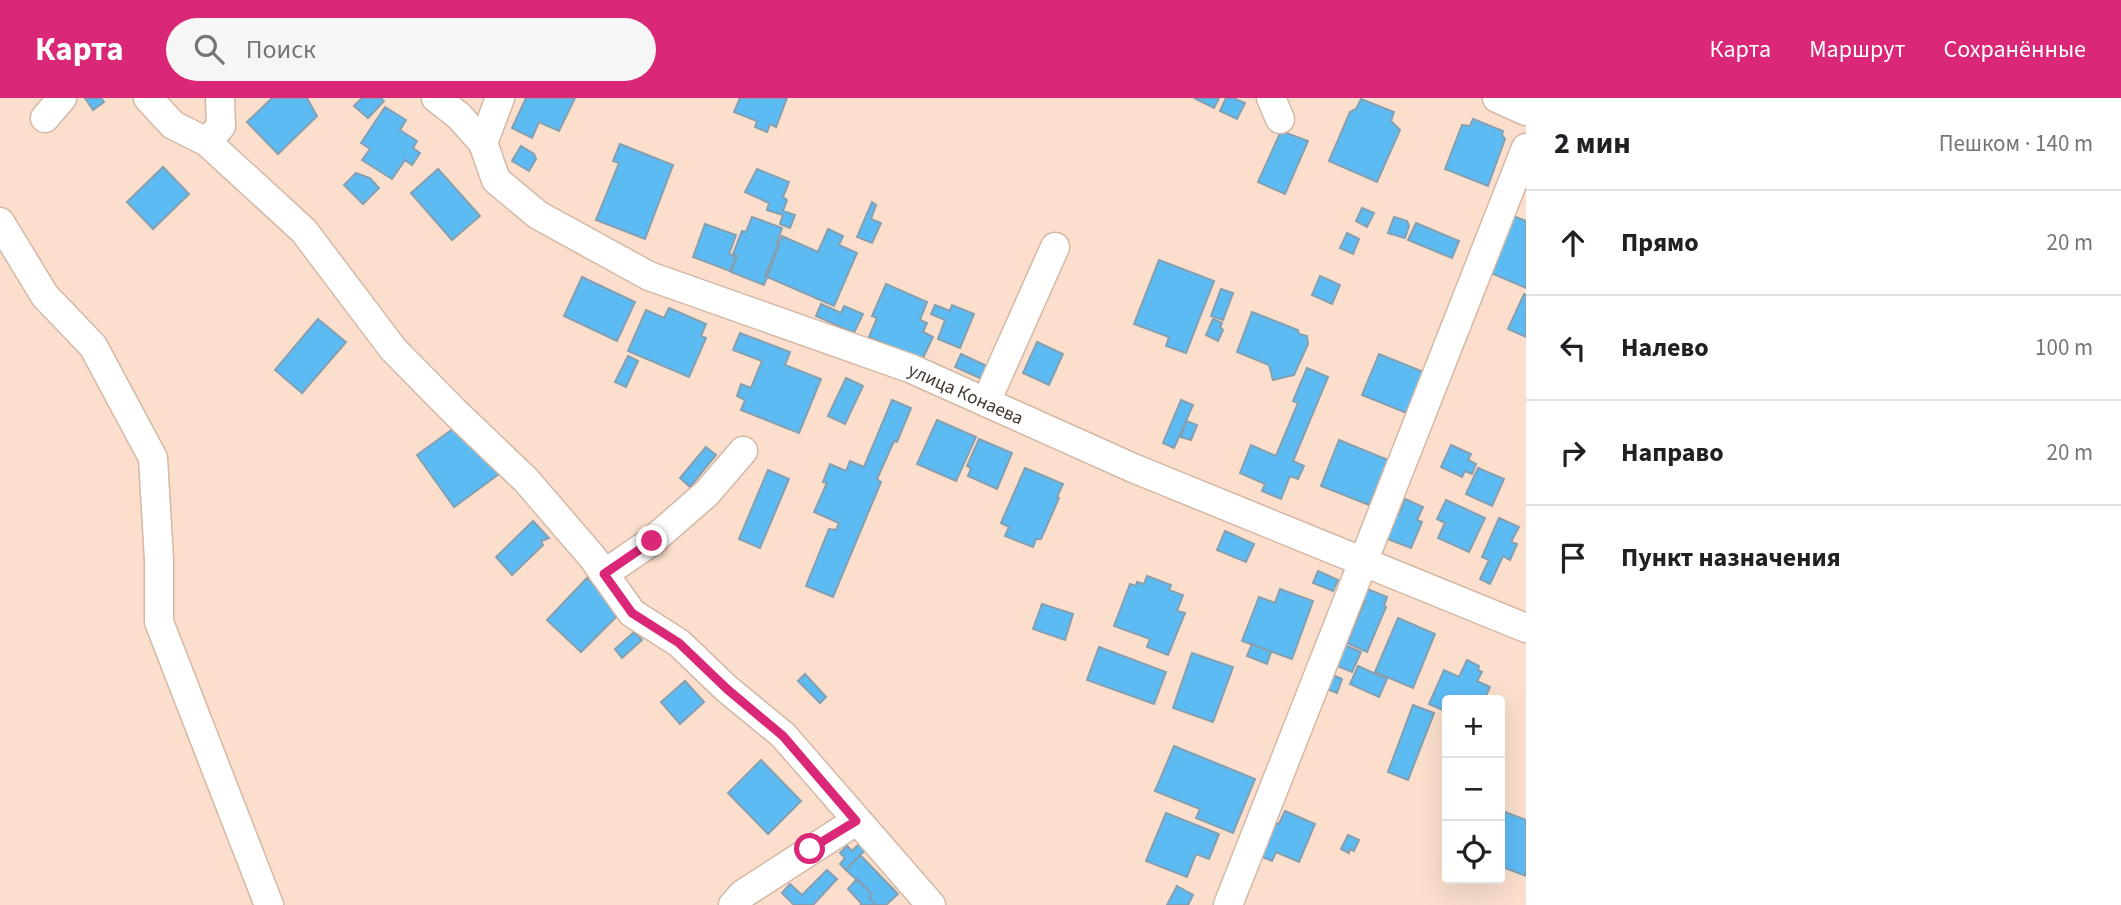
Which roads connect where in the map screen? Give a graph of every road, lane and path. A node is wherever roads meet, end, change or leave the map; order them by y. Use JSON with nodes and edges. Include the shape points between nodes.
{"nodes":[{"id":1,"x":148,"y":98,"type":"edge"},
{"id":2,"x":220,"y":98,"type":"edge"},
{"id":3,"x":436,"y":98,"type":"edge"},
{"id":4,"x":500,"y":98,"type":"edge"},
{"id":5,"x":1497,"y":98,"type":"edge"},
{"id":6,"x":1526,"y":111,"type":"edge"},
{"id":7,"x":207,"y":142,"type":"junction"},
{"id":8,"x":483,"y":143,"type":"junction"},
{"id":9,"x":1526,"y":148,"type":"edge"},
{"id":10,"x":0,"y":222,"type":"edge"},
{"id":11,"x":1055,"y":247,"type":"dead end"},
{"id":12,"x":986,"y":402,"type":"junction"},
{"id":13,"x":743,"y":451,"type":"dead end"},
{"id":14,"x":1362,"y":560,"type":"junction"},
{"id":15,"x":604,"y":574,"type":"junction"},
{"id":16,"x":1526,"y":628,"type":"edge"},
{"id":17,"x":856,"y":821,"type":"junction"},
{"id":18,"x":270,"y":905,"type":"edge"},
{"id":19,"x":733,"y":905,"type":"edge"},
{"id":20,"x":931,"y":905,"type":"edge"},
{"id":21,"x":1228,"y":905,"type":"edge"}],
"edges":[{"from":1,"to":7,"type":"street","via":[[173,125]]},
{"from":2,"to":7,"type":"street","via":[[221,126]]},
{"from":3,"to":8,"type":"street"},
{"from":4,"to":8,"type":"street"},
{"from":5,"to":6,"type":"street"},
{"from":7,"to":15,"type":"street","via":[[304,231],[393,349],[527,480]]},
{"from":8,"to":12,"type":"street","name":"улица Конаева","via":[[496,180],[538,215],[649,276],[912,369]]},
{"from":9,"to":14,"type":"street"},
{"from":10,"to":18,"type":"street","via":[[45,296],[93,346],[153,458],[159,622]]},
{"from":11,"to":12,"type":"street"},
{"from":12,"to":14,"type":"street","name":"улица Конаева","via":[[1133,468]]},
{"from":13,"to":15,"type":"street","via":[[707,493],[652,541]]},
{"from":14,"to":16,"type":"street","name":"улица Конаева"},
{"from":14,"to":21,"type":"street"},
{"from":15,"to":17,"type":"street","via":[[632,613],[679,643],[783,736]]},
{"from":17,"to":19,"type":"street"},
{"from":17,"to":20,"type":"street"}]}
